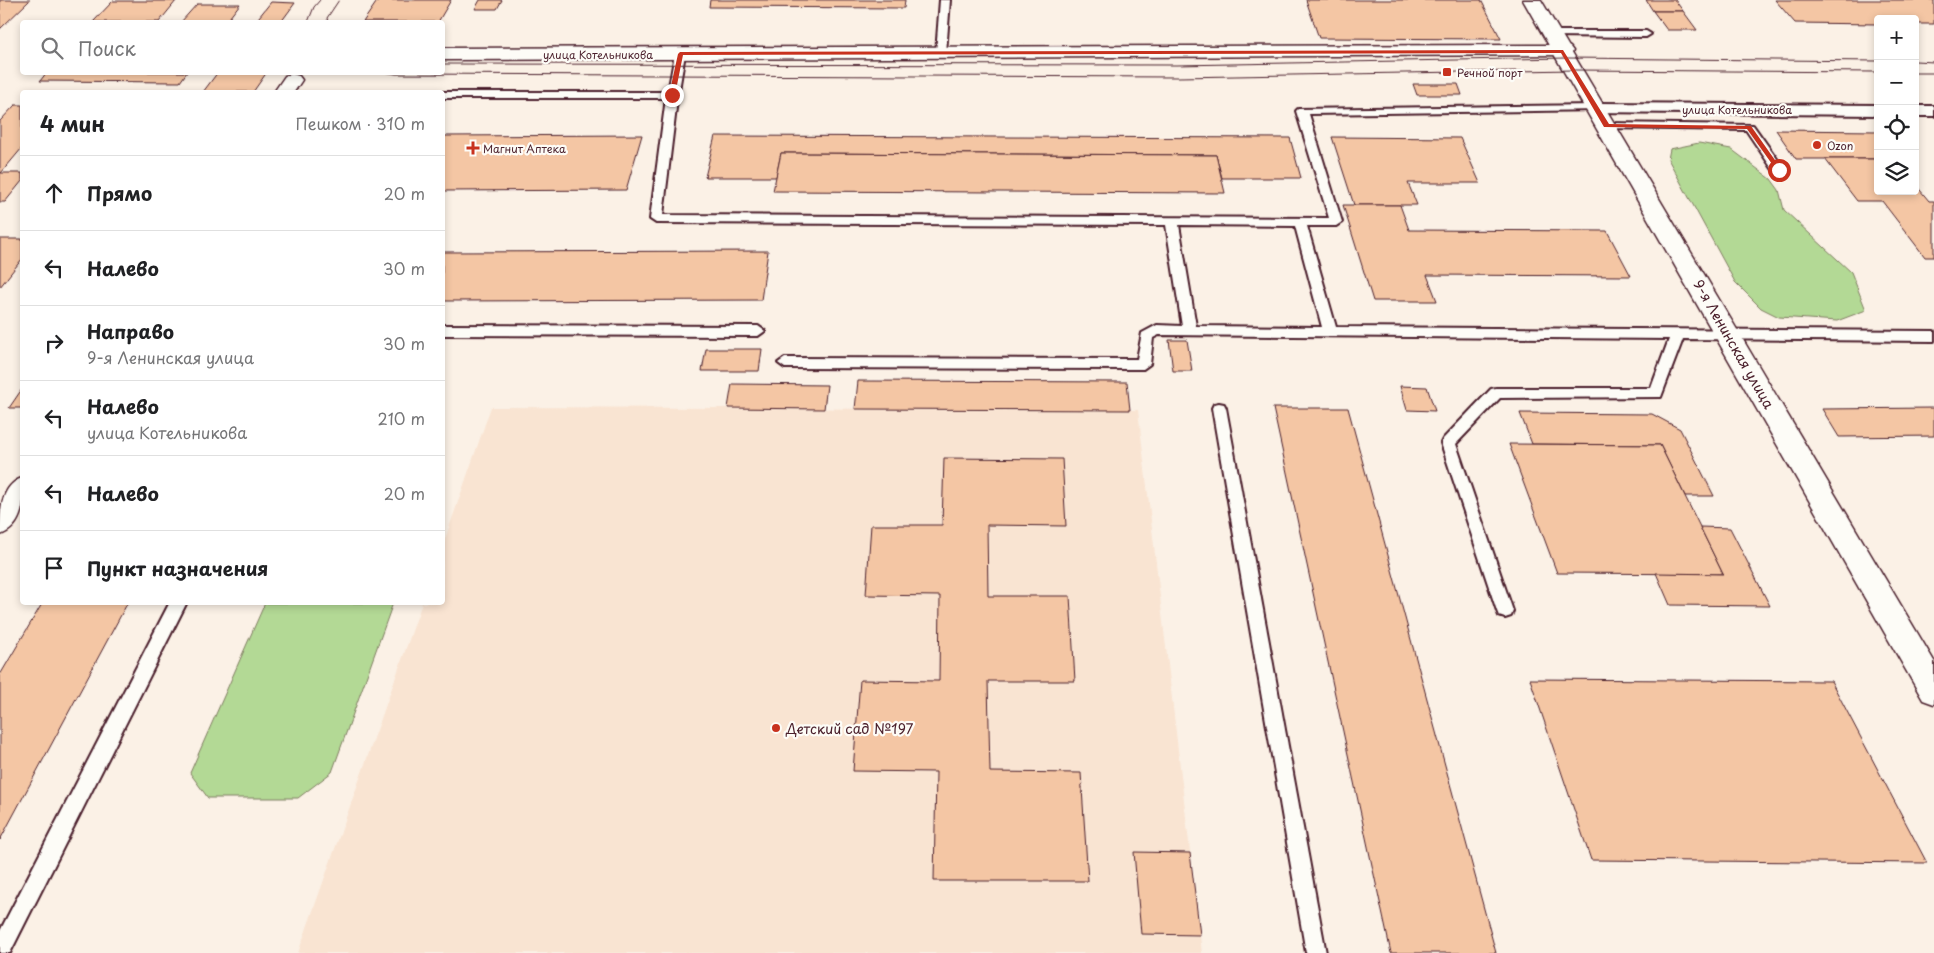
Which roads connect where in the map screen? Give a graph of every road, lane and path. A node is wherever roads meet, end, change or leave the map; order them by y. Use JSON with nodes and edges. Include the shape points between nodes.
{"nodes":[{"id":1,"x":945,"y":0,"type":"edge"},
{"id":2,"x":1532,"y":0,"type":"edge"},
{"id":3,"x":1646,"y":34,"type":"dead end"},
{"id":4,"x":1558,"y":43,"type":"junction"},
{"id":5,"x":941,"y":53,"type":"junction"},
{"id":6,"x":445,"y":54,"type":"edge"},
{"id":7,"x":680,"y":54,"type":"junction"},
{"id":8,"x":445,"y":95,"type":"edge"},
{"id":9,"x":672,"y":95,"type":"junction"},
{"id":10,"x":1874,"y":110,"type":"edge"},
{"id":11,"x":1919,"y":110,"type":"edge"},
{"id":12,"x":1934,"y":111,"type":"edge"},
{"id":13,"x":1602,"y":117,"type":"junction"},
{"id":14,"x":1779,"y":170,"type":"dead end"},
{"id":15,"x":1172,"y":222,"type":"junction"},
{"id":16,"x":1300,"y":222,"type":"junction"},
{"id":17,"x":445,"y":330,"type":"edge"},
{"id":18,"x":1190,"y":330,"type":"junction"},
{"id":19,"x":758,"y":331,"type":"dead end"},
{"id":20,"x":1330,"y":331,"type":"junction"},
{"id":21,"x":1678,"y":334,"type":"junction"},
{"id":22,"x":1728,"y":334,"type":"junction"},
{"id":23,"x":1934,"y":336,"type":"edge"},
{"id":24,"x":785,"y":362,"type":"dead end"},
{"id":25,"x":1219,"y":408,"type":"dead end"},
{"id":26,"x":20,"y":492,"type":"edge"},
{"id":27,"x":0,"y":523,"type":"edge"},
{"id":28,"x":176,"y":605,"type":"edge"},
{"id":29,"x":1505,"y":611,"type":"dead end"},
{"id":30,"x":1932,"y":682,"type":"edge"},
{"id":31,"x":0,"y":952,"type":"edge"},
{"id":32,"x":1316,"y":953,"type":"edge"}],
"edges":[{"from":1,"to":5,"type":"lane"},
{"from":2,"to":4,"type":"street","name":"9-я Ленинская улица"},
{"from":3,"to":4,"type":"lane"},
{"from":4,"to":5,"type":"street","name":"улица Котельникова"},
{"from":4,"to":13,"type":"street","name":"9-я Ленинская улица"},
{"from":5,"to":7,"type":"street","name":"улица Котельникова"},
{"from":6,"to":7,"type":"street","name":"улица Котельникова"},
{"from":7,"to":9,"type":"lane"},
{"from":8,"to":9,"type":"lane"},
{"from":9,"to":15,"type":"lane","via":[[656,219]]},
{"from":10,"to":13,"type":"street","name":"улица Котельникова"},
{"from":11,"to":12,"type":"street"},
{"from":13,"to":14,"type":"lane","via":[[1749,127]]},
{"from":13,"to":16,"type":"lane","via":[[1302,110],[1336,222]]},
{"from":13,"to":22,"type":"street","name":"9-я Ленинская улица"},
{"from":15,"to":16,"type":"lane"},
{"from":15,"to":18,"type":"lane"},
{"from":16,"to":20,"type":"lane"},
{"from":17,"to":19,"type":"lane"},
{"from":18,"to":20,"type":"lane"},
{"from":18,"to":24,"type":"lane","via":[[1157,330],[1147,336],[1143,364]]},
{"from":20,"to":21,"type":"lane"},
{"from":21,"to":22,"type":"lane"},
{"from":21,"to":29,"type":"lane","via":[[1656,394],[1496,392],[1448,443]]},
{"from":22,"to":23,"type":"lane"},
{"from":22,"to":30,"type":"street","name":"9-я Ленинская улица"},
{"from":25,"to":32,"type":"lane"},
{"from":26,"to":27,"type":"street"},
{"from":28,"to":31,"type":"lane"}]}
